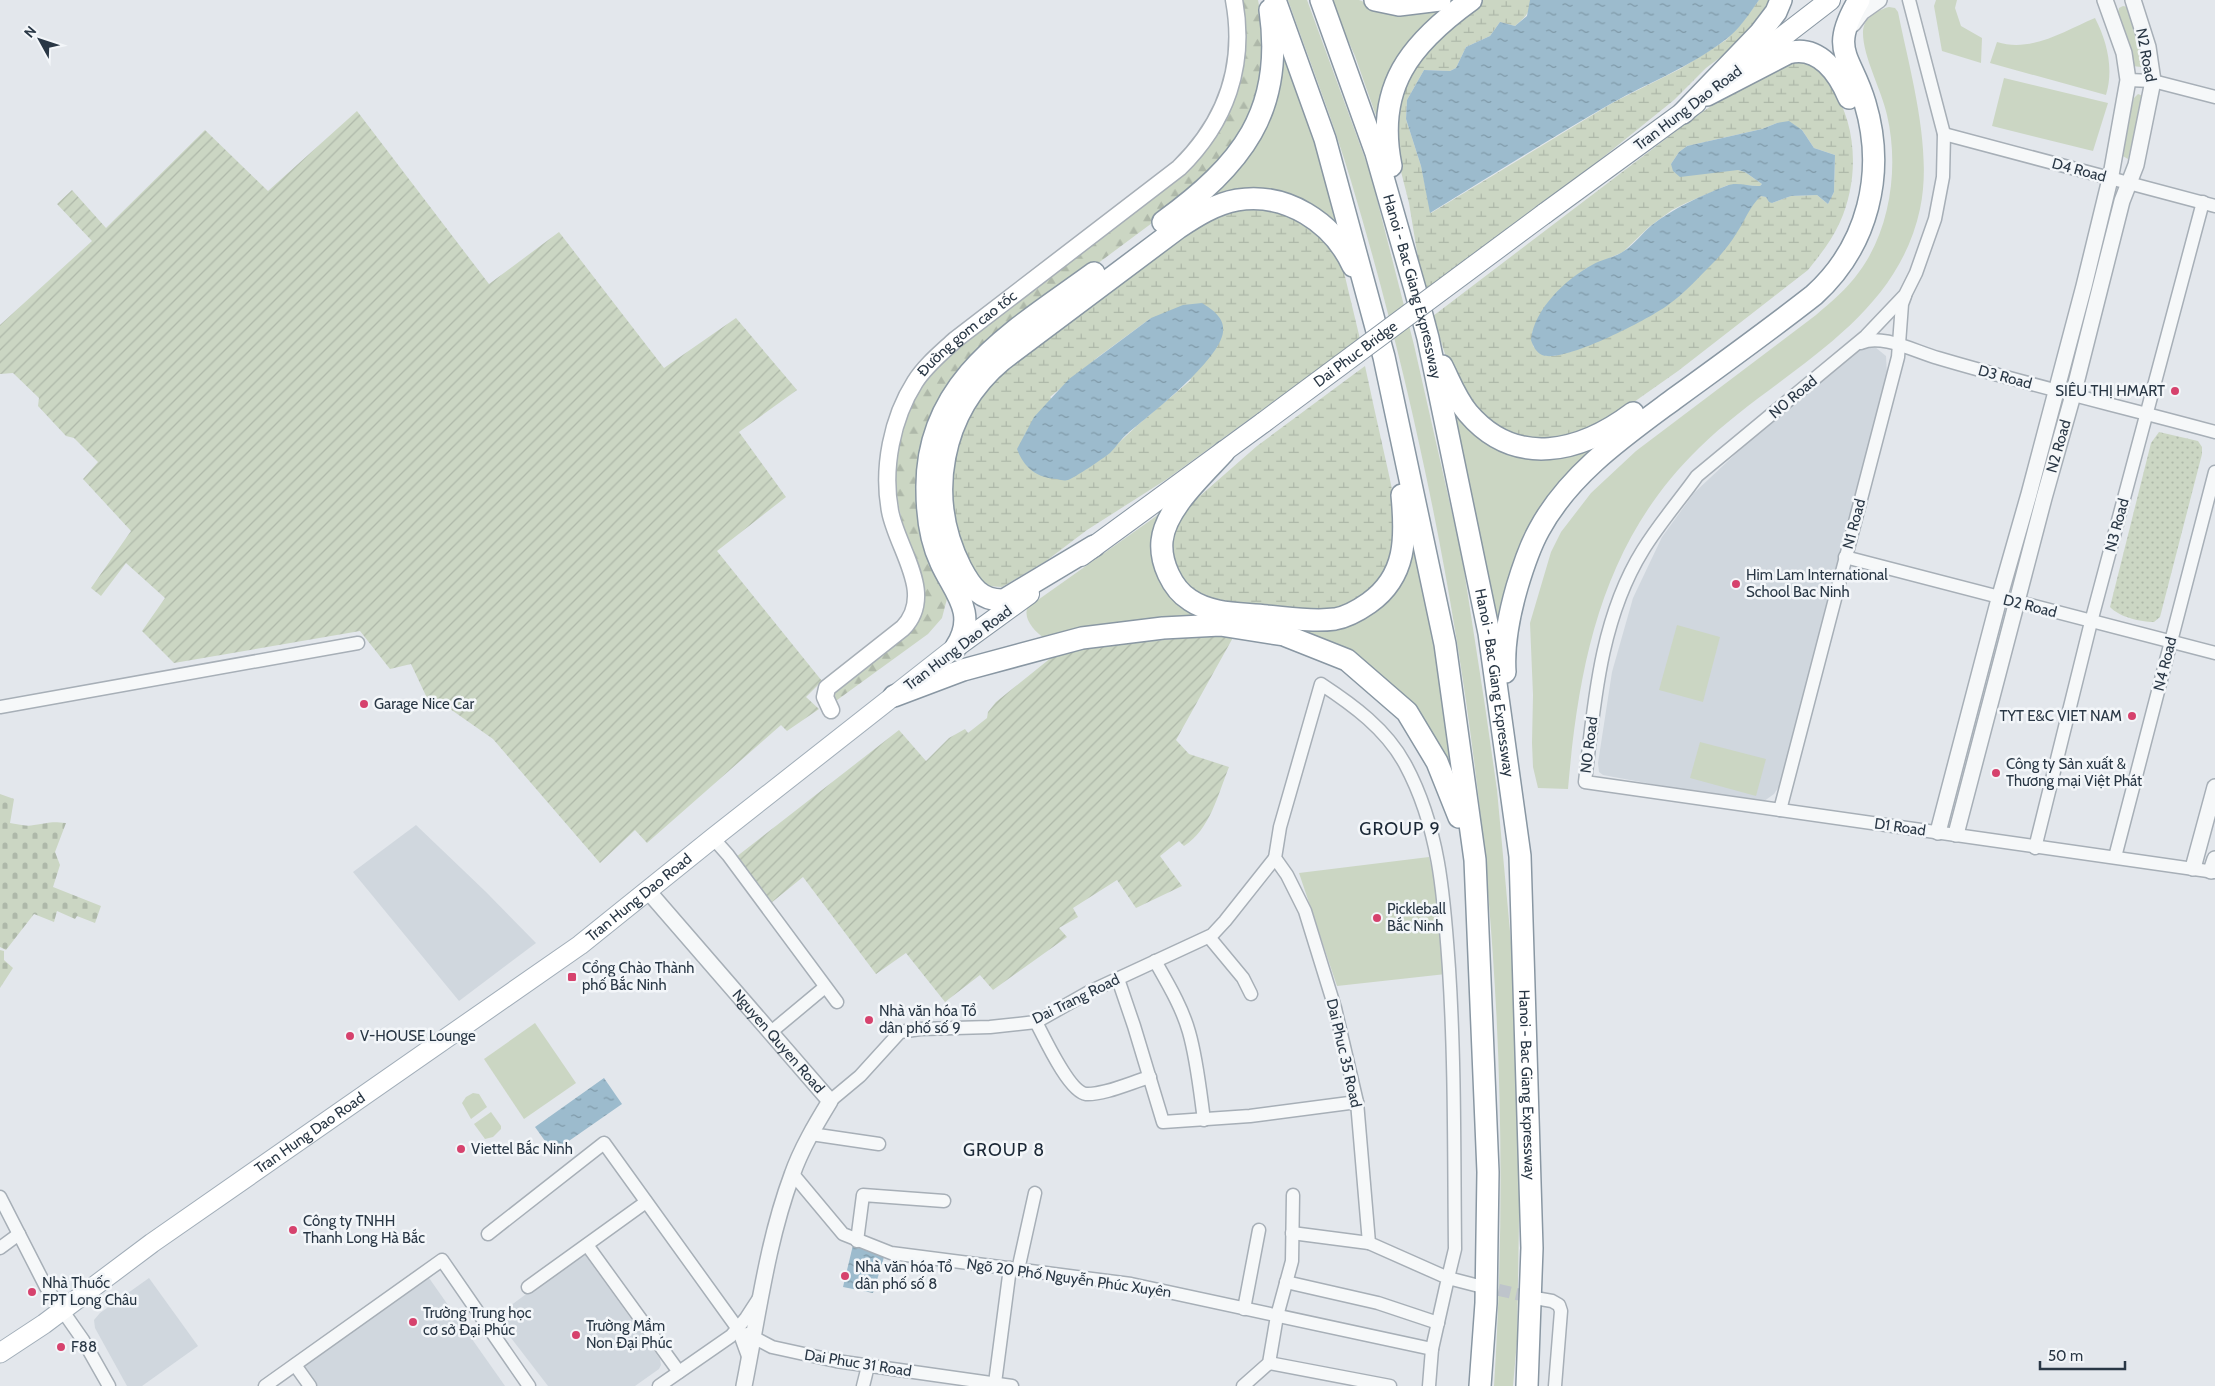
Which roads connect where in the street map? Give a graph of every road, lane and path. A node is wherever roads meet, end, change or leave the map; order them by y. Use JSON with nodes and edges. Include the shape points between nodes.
{"nodes":[{"id":1,"x":1234,"y":0,"type":"edge"},
{"id":2,"x":1267,"y":0,"type":"edge"},
{"id":3,"x":1275,"y":0,"type":"edge"},
{"id":4,"x":1320,"y":0,"type":"edge"},
{"id":5,"x":1375,"y":0,"type":"edge"},
{"id":6,"x":1440,"y":0,"type":"edge"},
{"id":7,"x":1471,"y":0,"type":"edge"},
{"id":8,"x":1781,"y":0,"type":"edge"},
{"id":9,"x":1830,"y":0,"type":"edge"},
{"id":10,"x":1859,"y":0,"type":"edge"},
{"id":11,"x":1879,"y":0,"type":"edge"},
{"id":12,"x":1909,"y":0,"type":"edge"},
{"id":13,"x":2133,"y":0,"type":"edge"},
{"id":14,"x":2107,"y":1,"type":"edge"},
{"id":15,"x":1844,"y":46,"type":"junction"},
{"id":16,"x":2128,"y":80,"type":"junction"},
{"id":17,"x":2153,"y":81,"type":"junction"},
{"id":18,"x":1707,"y":95,"type":"junction"},
{"id":19,"x":2215,"y":97,"type":"edge"},
{"id":20,"x":1682,"y":113,"type":"junction"},
{"id":21,"x":1944,"y":134,"type":"junction"},
{"id":22,"x":2110,"y":178,"type":"junction"},
{"id":23,"x":2130,"y":184,"type":"junction"},
{"id":24,"x":2209,"y":204,"type":"edge"},
{"id":25,"x":1544,"y":214,"type":"joint"},
{"id":26,"x":2084,"y":286,"type":"junction"},
{"id":27,"x":1416,"y":289,"type":"junction"},
{"id":28,"x":2100,"y":290,"type":"junction"},
{"id":29,"x":1905,"y":295,"type":"junction"},
{"id":30,"x":1428,"y":338,"type":"junction"},
{"id":31,"x":1855,"y":346,"type":"junction"},
{"id":32,"x":1900,"y":346,"type":"junction"},
{"id":33,"x":1384,"y":357,"type":"junction"},
{"id":34,"x":2056,"y":390,"type":"junction"},
{"id":35,"x":1392,"y":392,"type":"junction"},
{"id":36,"x":2073,"y":395,"type":"junction"},
{"id":37,"x":2147,"y":414,"type":"junction"},
{"id":38,"x":1264,"y":422,"type":"joint"},
{"id":39,"x":2215,"y":432,"type":"edge"},
{"id":40,"x":1224,"y":452,"type":"junction"},
{"id":41,"x":2215,"y":472,"type":"edge"},
{"id":42,"x":2036,"y":496,"type":"junction"},
{"id":43,"x":1094,"y":546,"type":"junction"},
{"id":44,"x":1845,"y":558,"type":"junction"},
{"id":45,"x":1998,"y":598,"type":"junction"},
{"id":46,"x":2016,"y":603,"type":"junction"},
{"id":47,"x":2091,"y":622,"type":"junction"},
{"id":48,"x":2171,"y":641,"type":"junction"},
{"id":49,"x":358,"y":643,"type":"dead end"},
{"id":50,"x":956,"y":647,"type":"junction"},
{"id":51,"x":2215,"y":653,"type":"edge"},
{"id":52,"x":894,"y":696,"type":"junction"},
{"id":53,"x":0,"y":707,"type":"edge"},
{"id":54,"x":831,"y":710,"type":"dead end"},
{"id":55,"x":1968,"y":716,"type":"junction"},
{"id":56,"x":1986,"y":720,"type":"junction"},
{"id":57,"x":1585,"y":782,"type":"joint"},
{"id":58,"x":2215,"y":787,"type":"edge"},
{"id":59,"x":1780,"y":810,"type":"junction"},
{"id":60,"x":1938,"y":832,"type":"junction"},
{"id":61,"x":1956,"y":834,"type":"junction"},
{"id":62,"x":713,"y":838,"type":"junction"},
{"id":63,"x":2036,"y":848,"type":"junction"},
{"id":64,"x":2115,"y":857,"type":"junction"},
{"id":65,"x":1275,"y":858,"type":"junction"},
{"id":66,"x":2214,"y":867,"type":"edge"},
{"id":67,"x":2193,"y":868,"type":"junction"},
{"id":68,"x":648,"y":891,"type":"junction"},
{"id":69,"x":1524,"y":934,"type":"junction"},
{"id":70,"x":1209,"y":937,"type":"junction"},
{"id":71,"x":1155,"y":961,"type":"junction"},
{"id":72,"x":1480,"y":966,"type":"junction"},
{"id":73,"x":1118,"y":979,"type":"junction"},
{"id":74,"x":826,"y":987,"type":"junction"},
{"id":75,"x":1251,"y":994,"type":"dead end"},
{"id":76,"x":837,"y":1002,"type":"dead end"},
{"id":77,"x":1036,"y":1022,"type":"junction"},
{"id":78,"x":771,"y":1032,"type":"junction"},
{"id":79,"x":1150,"y":1078,"type":"junction"},
{"id":80,"x":830,"y":1100,"type":"junction"},
{"id":81,"x":1357,"y":1102,"type":"junction"},
{"id":82,"x":1204,"y":1120,"type":"junction"},
{"id":83,"x":811,"y":1134,"type":"junction"},
{"id":84,"x":879,"y":1144,"type":"dead end"},
{"id":85,"x":792,"y":1173,"type":"junction"},
{"id":86,"x":1035,"y":1193,"type":"dead end"},
{"id":87,"x":1293,"y":1195,"type":"dead end"},
{"id":88,"x":0,"y":1197,"type":"edge"},
{"id":89,"x":944,"y":1201,"type":"dead end"},
{"id":90,"x":646,"y":1202,"type":"junction"},
{"id":91,"x":1259,"y":1230,"type":"dead end"},
{"id":92,"x":1292,"y":1233,"type":"junction"},
{"id":93,"x":19,"y":1234,"type":"junction"},
{"id":94,"x":488,"y":1234,"type":"dead end"},
{"id":95,"x":857,"y":1241,"type":"junction"},
{"id":96,"x":1369,"y":1243,"type":"junction"},
{"id":97,"x":587,"y":1245,"type":"junction"},
{"id":98,"x":0,"y":1248,"type":"edge"},
{"id":99,"x":1014,"y":1269,"type":"junction"},
{"id":100,"x":1448,"y":1278,"type":"junction"},
{"id":101,"x":1286,"y":1282,"type":"junction"},
{"id":102,"x":1479,"y":1286,"type":"tunnel mouth"},
{"id":103,"x":528,"y":1287,"type":"dead end"},
{"id":104,"x":762,"y":1293,"type":"junction"},
{"id":105,"x":1535,"y":1298,"type":"tunnel mouth"},
{"id":106,"x":1244,"y":1309,"type":"junction"},
{"id":107,"x":62,"y":1311,"type":"junction"},
{"id":108,"x":1277,"y":1316,"type":"junction"},
{"id":109,"x":1438,"y":1323,"type":"junction"},
{"id":110,"x":738,"y":1328,"type":"junction"},
{"id":111,"x":752,"y":1338,"type":"junction"},
{"id":112,"x":1432,"y":1349,"type":"junction"},
{"id":113,"x":0,"y":1353,"type":"edge"},
{"id":114,"x":749,"y":1361,"type":"junction"},
{"id":115,"x":1269,"y":1363,"type":"junction"},
{"id":116,"x":295,"y":1365,"type":"junction"},
{"id":117,"x":868,"y":1366,"type":"junction"},
{"id":118,"x":678,"y":1372,"type":"junction"},
{"id":119,"x":988,"y":1384,"type":"edge"},
{"id":120,"x":109,"y":1386,"type":"edge"},
{"id":121,"x":265,"y":1386,"type":"edge"},
{"id":122,"x":310,"y":1386,"type":"edge"},
{"id":123,"x":528,"y":1386,"type":"edge"},
{"id":124,"x":659,"y":1386,"type":"edge"},
{"id":125,"x":744,"y":1386,"type":"edge"},
{"id":126,"x":863,"y":1386,"type":"edge"},
{"id":127,"x":1012,"y":1386,"type":"edge"},
{"id":128,"x":1243,"y":1386,"type":"edge"},
{"id":129,"x":1390,"y":1386,"type":"edge"},
{"id":130,"x":1429,"y":1386,"type":"edge"},
{"id":131,"x":1480,"y":1386,"type":"edge"},
{"id":132,"x":1527,"y":1386,"type":"edge"},
{"id":133,"x":1555,"y":1386,"type":"edge"}],
"edges":[{"from":1,"to":54,"type":"main road","name":"Đường gom cao tốc","via":[[1238,35],[1234,70],[1220,113],[1201,144],[1180,168],[955,340],[915,382],[891,442],[887,486],[894,529],[917,590],[916,606],[903,628],[827,688],[825,697]]},
{"from":2,"to":50,"type":"highway","via":[[1273,38],[1270,84],[1256,126],[1239,153],[1198,196],[990,350],[966,374],[947,404],[929,455],[927,494],[934,544],[963,606],[963,629]]},
{"from":3,"to":33,"type":"highway","via":[[1328,147]]},
{"from":4,"to":27,"type":"highway","name":"Hanoi - Bac Giang Expressway","via":[[1367,124]]},
{"from":5,"to":6,"type":"highway","via":[[1399,4]]},
{"from":7,"to":27,"type":"highway","via":[[1422,41],[1399,76],[1390,101],[1388,155],[1406,221]]},
{"from":8,"to":20,"type":"highway","via":[[1760,33]]},
{"from":9,"to":18,"type":"highway","name":"Tran Hung Dao Road"},
{"from":10,"to":15,"type":"highway","via":[[1846,25]]},
{"from":11,"to":15,"type":"street","via":[[1856,18]]},
{"from":12,"to":21,"type":"street","name":"N0 Road"},
{"from":13,"to":17,"type":"street","name":"N2 Road","via":[[2148,47]]},
{"from":14,"to":16,"type":"street","name":"N2 Road","via":[[2124,53]]},
{"from":15,"to":69,"type":"highway","via":[[1847,63],[1865,104],[1874,149],[1871,196],[1856,242],[1834,274],[1814,295],[1587,468],[1538,531],[1526,560],[1508,623],[1505,664],[1527,852]]},
{"from":16,"to":17,"type":"street"},
{"from":16,"to":22,"type":"street","name":"N2 Road"},
{"from":17,"to":19,"type":"street"},
{"from":17,"to":23,"type":"street","name":"N2 Road"},
{"from":18,"to":20,"type":"highway","name":"Tran Hung Dao Road"},
{"from":18,"to":30,"type":"highway","via":[[1795,51],[1806,52],[1826,62],[1848,93],[1861,138],[1863,166],[1858,202],[1840,244],[1802,288],[1618,424],[1590,439],[1557,450],[1517,446],[1485,429],[1460,402]]},
{"from":20,"to":25,"type":"highway","name":"Tran Hung Dao Road"},
{"from":21,"to":22,"type":"street","name":"D4 Road"},
{"from":21,"to":29,"type":"street","name":"N0 Road","via":[[1935,219],[1924,255]]},
{"from":22,"to":23,"type":"street","name":"D4 Road"},
{"from":22,"to":26,"type":"street","name":"N2 Road"},
{"from":23,"to":24,"type":"street","name":"D4 Road"},
{"from":23,"to":28,"type":"street","name":"N2 Road","via":[[2122,201]]},
{"from":24,"to":37,"type":"street","name":"N3 Road"},
{"from":25,"to":38,"type":"highway","name":"Dai Phuc Bridge","bridge":true},
{"from":26,"to":28,"type":"street"},
{"from":26,"to":34,"type":"street","name":"N2 Road"},
{"from":27,"to":30,"type":"highway","name":"Hanoi - Bac Giang Expressway"},
{"from":28,"to":36,"type":"street","name":"N2 Road"},
{"from":29,"to":31,"type":"street","name":"N0 Road"},
{"from":29,"to":32,"type":"street","name":"N1 Road"},
{"from":30,"to":69,"type":"highway","name":"Hanoi - Bac Giang Expressway","via":[[1488,633],[1520,856]]},
{"from":31,"to":32,"type":"street","name":"D3 Road","via":[[1876,339]]},
{"from":31,"to":57,"type":"street","name":"N0 Road","via":[[1697,476],[1642,552],[1621,596],[1600,667]]},
{"from":32,"to":34,"type":"street","name":"D3 Road"},
{"from":32,"to":44,"type":"street","name":"N1 Road"},
{"from":33,"to":35,"type":"highway"},
{"from":33,"to":43,"type":"highway","via":[[1348,254],[1310,215],[1281,203],[1245,200],[1218,206],[1190,220],[991,369],[966,400],[949,437],[941,477],[943,519],[956,558],[980,594],[994,600],[1009,598]]},
{"from":34,"to":36,"type":"street","name":"D3 Road"},
{"from":34,"to":42,"type":"street","name":"N2 Road"},
{"from":35,"to":40,"type":"highway","via":[[1404,512],[1404,553],[1394,577],[1382,592],[1347,615],[1308,620],[1221,611],[1189,600],[1178,589],[1164,562],[1162,540],[1165,529],[1187,492]]},
{"from":35,"to":72,"type":"highway","via":[[1445,644],[1475,860]]},
{"from":36,"to":37,"type":"street","name":"D3 Road"},
{"from":36,"to":42,"type":"street","name":"N2 Road"},
{"from":37,"to":39,"type":"street","name":"D3 Road"},
{"from":37,"to":47,"type":"street","name":"N3 Road"},
{"from":38,"to":40,"type":"highway","name":"Tran Hung Dao Road"},
{"from":40,"to":43,"type":"highway","name":"Tran Hung Dao Road"},
{"from":41,"to":48,"type":"street","name":"N4 Road"},
{"from":42,"to":45,"type":"street","name":"N2 Road"},
{"from":42,"to":46,"type":"street","name":"N2 Road"},
{"from":43,"to":50,"type":"highway","name":"Tran Hung Dao Road"},
{"from":44,"to":45,"type":"street","name":"D2 Road"},
{"from":44,"to":59,"type":"street","name":"N1 Road"},
{"from":45,"to":46,"type":"street","name":"D2 Road"},
{"from":45,"to":55,"type":"street","name":"N2 Road"},
{"from":46,"to":47,"type":"street","name":"D2 Road"},
{"from":46,"to":56,"type":"street","name":"N2 Road"},
{"from":47,"to":48,"type":"street","name":"D2 Road"},
{"from":47,"to":63,"type":"street","name":"N3 Road"},
{"from":48,"to":51,"type":"street","name":"D2 Road"},
{"from":48,"to":64,"type":"street","name":"N4 Road"},
{"from":49,"to":53,"type":"street"},
{"from":50,"to":52,"type":"main road","name":"Tran Hung Dao Road"},
{"from":52,"to":62,"type":"main road","name":"Tran Hung Dao Road"},
{"from":52,"to":72,"type":"highway","via":[[963,670],[1039,648],[1082,638],[1163,628],[1220,625],[1284,635],[1347,660],[1407,712],[1438,762],[1462,824]]},
{"from":55,"to":56,"type":"street"},
{"from":55,"to":60,"type":"street","name":"N2 Road"},
{"from":56,"to":61,"type":"street","name":"N2 Road"},
{"from":57,"to":59,"type":"street","name":"D1 Road"},
{"from":58,"to":67,"type":"street"},
{"from":59,"to":60,"type":"street","name":"D1 Road"},
{"from":60,"to":61,"type":"street","name":"D1 Road"},
{"from":61,"to":63,"type":"street","name":"D1 Road"},
{"from":62,"to":68,"type":"main road","name":"Tran Hung Dao Road"},
{"from":62,"to":74,"type":"street"},
{"from":63,"to":64,"type":"street","name":"D1 Road"},
{"from":64,"to":67,"type":"street","name":"D1 Road"},
{"from":65,"to":70,"type":"street","name":"Dai Trang Road"},
{"from":65,"to":81,"type":"street","name":"Dai Phuc 35 Road","via":[[1304,911],[1333,1001]]},
{"from":65,"to":100,"type":"street","via":[[1280,827],[1321,684],[1356,707],[1396,750],[1418,790],[1440,866],[1452,1016],[1455,1249]]},
{"from":66,"to":67,"type":"street","name":"D1 Road"},
{"from":68,"to":78,"type":"street","name":"Nguyen Quyen Road"},
{"from":68,"to":107,"type":"main road","name":"Tran Hung Dao Road","via":[[580,945],[152,1243]]},
{"from":69,"to":132,"type":"highway","name":"Hanoi - Bac Giang Expressway","via":[[1532,1248]]},
{"from":70,"to":71,"type":"street","name":"Dai Trang Road"},
{"from":70,"to":75,"type":"street","via":[[1243,978]]},
{"from":71,"to":73,"type":"street","name":"Dai Trang Road"},
{"from":71,"to":82,"type":"street","via":[[1174,994],[1189,1031]]},
{"from":72,"to":131,"type":"highway","via":[[1488,1181],[1486,1303]]},
{"from":73,"to":77,"type":"street","name":"Dai Trang Road"},
{"from":73,"to":79,"type":"street"},
{"from":74,"to":76,"type":"street"},
{"from":74,"to":78,"type":"street"},
{"from":77,"to":79,"type":"street","via":[[1067,1077],[1084,1094]]},
{"from":77,"to":80,"type":"street","name":"Dai Trang Road","via":[[900,1032],[860,1076]]},
{"from":78,"to":80,"type":"street","name":"Nguyen Quyen Road"},
{"from":79,"to":82,"type":"street","via":[[1163,1122]]},
{"from":80,"to":83,"type":"street","name":"Nguyen Quyen Road"},
{"from":81,"to":82,"type":"street"},
{"from":81,"to":96,"type":"street","name":"Dai Phuc 35 Road"},
{"from":83,"to":84,"type":"street"},
{"from":83,"to":85,"type":"street","name":"Nguyen Quyen Road"},
{"from":85,"to":95,"type":"street","name":"Ngõ 20 Phố Nguyễn Phúc Xuyên","via":[[843,1234]]},
{"from":85,"to":104,"type":"street","name":"Nguyen Quyen Road","via":[[780,1210]]},
{"from":86,"to":99,"type":"street"},
{"from":87,"to":92,"type":"street"},
{"from":88,"to":93,"type":"street"},
{"from":89,"to":95,"type":"street","via":[[863,1195]]},
{"from":90,"to":94,"type":"street","via":[[604,1143]]},
{"from":90,"to":97,"type":"street"},
{"from":90,"to":110,"type":"street"},
{"from":91,"to":106,"type":"street"},
{"from":92,"to":96,"type":"street"},
{"from":92,"to":101,"type":"street","via":[[1292,1261]]},
{"from":93,"to":98,"type":"street"},
{"from":93,"to":107,"type":"street","via":[[44,1284]]},
{"from":95,"to":99,"type":"street","name":"Ngõ 20 Phố Nguyễn Phúc Xuyên","via":[[891,1253]]},
{"from":96,"to":100,"type":"street"},
{"from":97,"to":103,"type":"street"},
{"from":97,"to":118,"type":"street"},
{"from":99,"to":106,"type":"street","name":"Ngõ 20 Phố Nguyễn Phúc Xuyên","via":[[1131,1284]]},
{"from":99,"to":119,"type":"street"},
{"from":100,"to":102,"type":"street"},
{"from":100,"to":109,"type":"street"},
{"from":101,"to":108,"type":"street"},
{"from":101,"to":109,"type":"street","via":[[1378,1303]]},
{"from":104,"to":110,"type":"street"},
{"from":104,"to":111,"type":"street","name":"Nguyen Quyen Road"},
{"from":105,"to":133,"type":"street","via":[[1559,1305]]},
{"from":106,"to":108,"type":"street","name":"Ngõ 20 Phố Nguyễn Phúc Xuyên"},
{"from":107,"to":113,"type":"main road","name":"Tran Hung Dao Road"},
{"from":107,"to":120,"type":"street"},
{"from":108,"to":112,"type":"street","name":"Ngõ 20 Phố Nguyễn Phúc Xuyên"},
{"from":108,"to":115,"type":"street"},
{"from":109,"to":112,"type":"street"},
{"from":110,"to":111,"type":"street","name":"Dai Phuc 31 Road"},
{"from":110,"to":114,"type":"street"},
{"from":110,"to":118,"type":"street","via":[[717,1347]]},
{"from":111,"to":114,"type":"street","name":"Nguyen Quyen Road"},
{"from":111,"to":117,"type":"street","name":"Dai Phuc 31 Road","via":[[772,1347]]},
{"from":112,"to":130,"type":"street"},
{"from":114,"to":125,"type":"street","name":"Nguyen Quyen Road"},
{"from":115,"to":128,"type":"street"},
{"from":115,"to":129,"type":"street"},
{"from":116,"to":121,"type":"street"},
{"from":116,"to":122,"type":"street"},
{"from":116,"to":123,"type":"street","via":[[442,1260]]},
{"from":117,"to":119,"type":"street","name":"Dai Phuc 31 Road"},
{"from":117,"to":126,"type":"street"},
{"from":118,"to":124,"type":"street"},
{"from":119,"to":127,"type":"street","name":"Dai Phuc 31 Road"}]}
